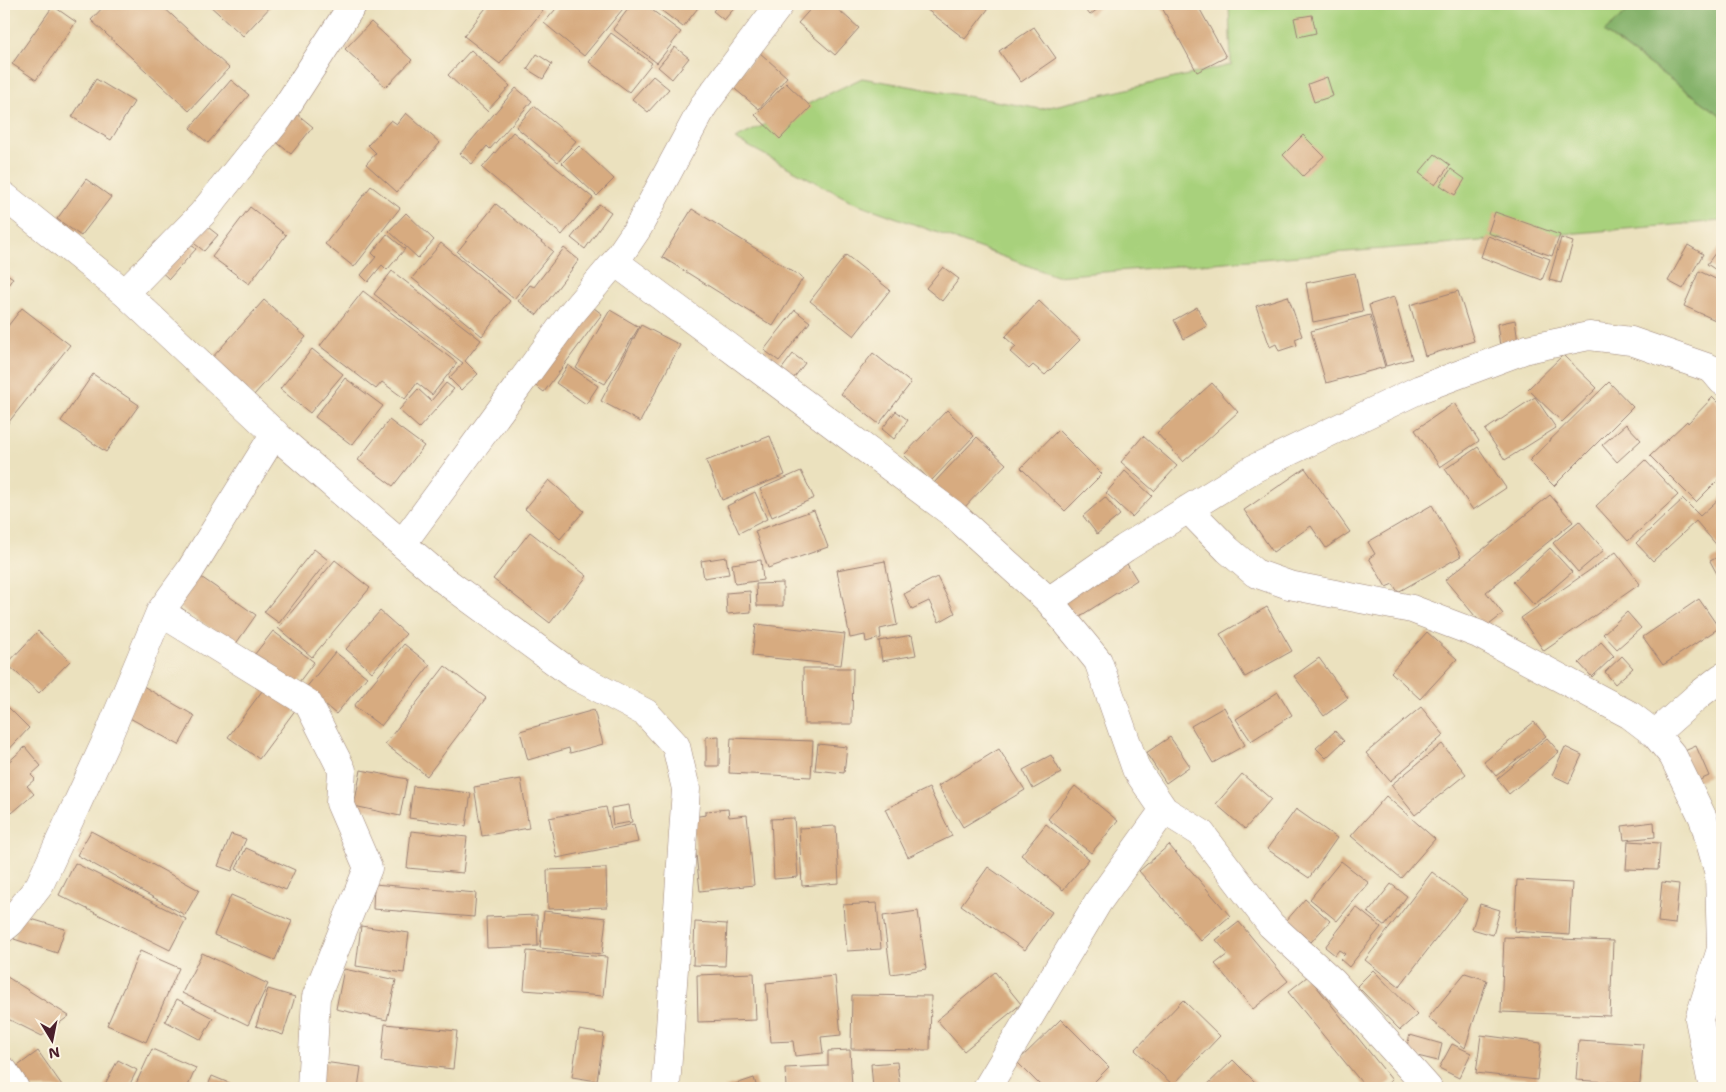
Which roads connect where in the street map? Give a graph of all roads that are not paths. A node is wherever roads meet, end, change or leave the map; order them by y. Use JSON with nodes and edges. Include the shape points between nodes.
{"nodes":[{"id":1,"x":353,"y":4,"type":"edge"},
{"id":2,"x":780,"y":4,"type":"edge"},
{"id":3,"x":4,"y":196,"type":"edge"},
{"id":4,"x":615,"y":262,"type":"junction"},
{"id":5,"x":125,"y":293,"type":"junction"},
{"id":6,"x":1722,"y":381,"type":"edge"},
{"id":7,"x":274,"y":433,"type":"junction"},
{"id":8,"x":1188,"y":509,"type":"junction"},
{"id":9,"x":402,"y":544,"type":"junction"},
{"id":10,"x":1049,"y":601,"type":"junction"},
{"id":11,"x":160,"y":612,"type":"junction"},
{"id":12,"x":1722,"y":677,"type":"edge"},
{"id":13,"x":1655,"y":734,"type":"junction"},
{"id":14,"x":1164,"y":810,"type":"junction"},
{"id":15,"x":4,"y":928,"type":"edge"},
{"id":16,"x":4,"y":1071,"type":"edge"},
{"id":17,"x":15,"y":1088,"type":"edge"},
{"id":18,"x":311,"y":1088,"type":"edge"},
{"id":19,"x":666,"y":1088,"type":"edge"},
{"id":20,"x":987,"y":1088,"type":"edge"},
{"id":21,"x":1428,"y":1088,"type":"edge"},
{"id":22,"x":1711,"y":1088,"type":"edge"}],
"edges":[{"from":1,"to":5,"type":"street","via":[[279,118],[202,214]]},
{"from":2,"to":4,"type":"street","via":[[704,106],[638,228]]},
{"from":3,"to":5,"type":"street"},
{"from":4,"to":9,"type":"street","via":[[571,314]]},
{"from":4,"to":10,"type":"street","via":[[953,514]]},
{"from":5,"to":7,"type":"street"},
{"from":6,"to":8,"type":"street","via":[[1712,369],[1630,341],[1588,336],[1527,349],[1412,394],[1253,469]]},
{"from":7,"to":9,"type":"street"},
{"from":7,"to":11,"type":"street","via":[[189,572]]},
{"from":8,"to":10,"type":"street"},
{"from":8,"to":13,"type":"street","via":[[1255,574],[1289,586],[1412,609],[1478,634],[1630,715]]},
{"from":9,"to":19,"type":"street","via":[[444,580],[572,674],[646,713],[676,746],[686,789]]},
{"from":10,"to":14,"type":"street","via":[[1098,661],[1136,768]]},
{"from":11,"to":15,"type":"street","via":[[39,886]]},
{"from":11,"to":18,"type":"street","via":[[308,703],[342,770],[340,803],[368,868],[316,997]]},
{"from":12,"to":13,"type":"street"},
{"from":13,"to":22,"type":"street","via":[[1673,756],[1703,818],[1719,874],[1721,949],[1699,1019]]},
{"from":14,"to":20,"type":"street","via":[[1098,902]]},
{"from":14,"to":21,"type":"street","via":[[1200,833],[1271,925],[1333,982]]},
{"from":16,"to":17,"type":"street"}]}
